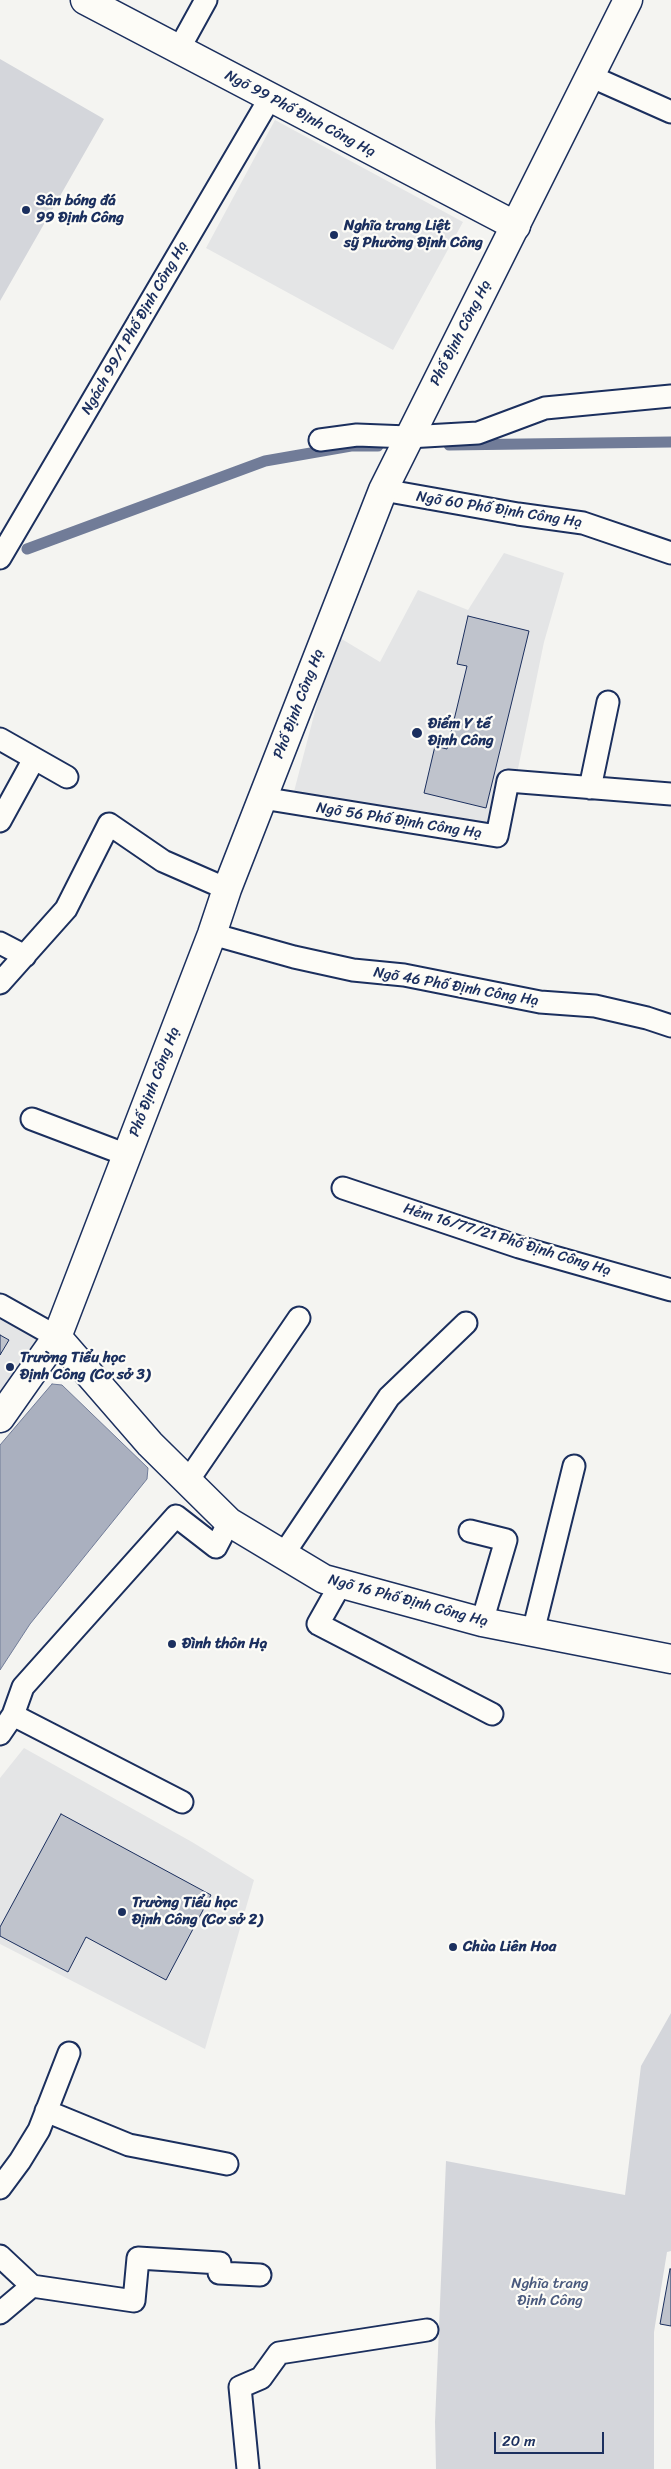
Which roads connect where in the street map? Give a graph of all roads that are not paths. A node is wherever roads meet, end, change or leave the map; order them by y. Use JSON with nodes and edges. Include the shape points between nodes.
{"nodes":[{"id":1,"x":85,"y":0,"type":"edge"},
{"id":2,"x":206,"y":0,"type":"edge"},
{"id":3,"x":628,"y":0,"type":"edge"},
{"id":4,"x":179,"y":49,"type":"junction"},
{"id":5,"x":590,"y":76,"type":"junction"},
{"id":6,"x":270,"y":98,"type":"junction"},
{"id":7,"x":671,"y":112,"type":"edge"},
{"id":8,"x":516,"y":226,"type":"junction"},
{"id":9,"x":671,"y":396,"type":"edge"},
{"id":10,"x":320,"y":440,"type":"dead end"},
{"id":11,"x":404,"y":445,"type":"junction"},
{"id":12,"x":382,"y":490,"type":"junction"},
{"id":13,"x":671,"y":553,"type":"edge"},
{"id":14,"x":0,"y":558,"type":"edge"},
{"id":15,"x":608,"y":702,"type":"dead end"},
{"id":16,"x":0,"y":739,"type":"edge"},
{"id":17,"x":34,"y":759,"type":"junction"},
{"id":18,"x":67,"y":777,"type":"dead end"},
{"id":19,"x":590,"y":788,"type":"junction"},
{"id":20,"x":671,"y":794,"type":"edge"},
{"id":21,"x":262,"y":798,"type":"junction"},
{"id":22,"x":0,"y":821,"type":"edge"},
{"id":23,"x":227,"y":889,"type":"junction"},
{"id":24,"x":212,"y":934,"type":"junction"},
{"id":25,"x":0,"y":943,"type":"edge"},
{"id":26,"x":25,"y":956,"type":"junction"},
{"id":27,"x":0,"y":982,"type":"edge"},
{"id":28,"x":671,"y":1026,"type":"edge"},
{"id":29,"x":32,"y":1119,"type":"dead end"},
{"id":30,"x":127,"y":1155,"type":"junction"},
{"id":31,"x":343,"y":1188,"type":"dead end"},
{"id":32,"x":671,"y":1290,"type":"edge"},
{"id":33,"x":0,"y":1305,"type":"edge"},
{"id":34,"x":299,"y":1318,"type":"dead end"},
{"id":35,"x":466,"y":1323,"type":"dead end"},
{"id":36,"x":57,"y":1337,"type":"junction"},
{"id":37,"x":0,"y":1418,"type":"edge"},
{"id":38,"x":574,"y":1466,"type":"dead end"},
{"id":39,"x":187,"y":1482,"type":"junction"},
{"id":40,"x":229,"y":1522,"type":"junction"},
{"id":41,"x":470,"y":1531,"type":"dead end"},
{"id":42,"x":283,"y":1555,"type":"junction"},
{"id":43,"x":340,"y":1585,"type":"junction"},
{"id":44,"x":482,"y":1622,"type":"junction"},
{"id":45,"x":532,"y":1632,"type":"junction"},
{"id":46,"x":671,"y":1658,"type":"edge"},
{"id":47,"x":492,"y":1714,"type":"dead end"},
{"id":48,"x":13,"y":1715,"type":"junction"},
{"id":49,"x":0,"y":1734,"type":"edge"},
{"id":50,"x":182,"y":1802,"type":"dead end"},
{"id":51,"x":69,"y":2053,"type":"dead end"},
{"id":52,"x":46,"y":2111,"type":"junction"},
{"id":53,"x":227,"y":2164,"type":"dead end"},
{"id":54,"x":0,"y":2188,"type":"edge"},
{"id":55,"x":0,"y":2256,"type":"edge"},
{"id":56,"x":260,"y":2275,"type":"dead end"},
{"id":57,"x":32,"y":2286,"type":"junction"},
{"id":58,"x":0,"y":2312,"type":"edge"},
{"id":59,"x":427,"y":2330,"type":"dead end"},
{"id":60,"x":248,"y":2469,"type":"edge"}],
"edges":[{"from":1,"to":4,"type":"street","name":"Ngõ 99 Phố Định Công Hạ"},
{"from":2,"to":4,"type":"lane"},
{"from":3,"to":5,"type":"street","name":"Phố Định Công Hạ"},
{"from":4,"to":6,"type":"street","name":"Ngõ 99 Phố Định Công Hạ"},
{"from":5,"to":7,"type":"lane"},
{"from":5,"to":8,"type":"street","name":"Phố Định Công Hạ"},
{"from":6,"to":8,"type":"street","name":"Ngõ 99 Phố Định Công Hạ"},
{"from":6,"to":14,"type":"lane","name":"Ngách 99/1 Phố Định Công Hạ"},
{"from":8,"to":11,"type":"street","name":"Phố Định Công Hạ"},
{"from":9,"to":11,"type":"lane","via":[[545,408],[478,433]]},
{"from":10,"to":11,"type":"lane","via":[[357,436]]},
{"from":11,"to":12,"type":"street","name":"Phố Định Công Hạ"},
{"from":12,"to":13,"type":"lane","name":"Ngõ 60 Phố Định Công Hạ","via":[[583,523]]},
{"from":12,"to":21,"type":"street","name":"Phố Định Công Hạ"},
{"from":15,"to":19,"type":"lane"},
{"from":16,"to":17,"type":"lane"},
{"from":17,"to":18,"type":"lane"},
{"from":17,"to":22,"type":"lane"},
{"from":19,"to":20,"type":"lane","name":"Ngõ 56 Phố Định Công Hạ"},
{"from":19,"to":21,"type":"lane","name":"Ngõ 56 Phố Định Công Hạ","via":[[508,781],[496,836]]},
{"from":21,"to":23,"type":"street","name":"Phố Định Công Hạ"},
{"from":23,"to":24,"type":"street","name":"Phố Định Công Hạ"},
{"from":23,"to":26,"type":"lane","via":[[163,861],[109,824],[66,909]]},
{"from":24,"to":28,"type":"lane","name":"Ngõ 46 Phố Định Công Hạ","via":[[352,970],[404,974],[540,1002],[595,1006]]},
{"from":24,"to":30,"type":"street","name":"Phố Định Công Hạ"},
{"from":25,"to":26,"type":"lane"},
{"from":26,"to":27,"type":"lane"},
{"from":29,"to":30,"type":"lane"},
{"from":30,"to":36,"type":"street","name":"Phố Định Công Hạ"},
{"from":31,"to":32,"type":"lane","name":"Hẻm 16/77/21 Phố Định Công Hạ","via":[[519,1247]]},
{"from":33,"to":36,"type":"lane"},
{"from":34,"to":39,"type":"lane"},
{"from":35,"to":42,"type":"lane","via":[[390,1397]]},
{"from":36,"to":37,"type":"street","name":"Phố Định Công Hạ"},
{"from":36,"to":39,"type":"street","name":"Ngõ 16 Phố Định Công Hạ"},
{"from":38,"to":45,"type":"lane"},
{"from":39,"to":40,"type":"street","name":"Ngõ 16 Phố Định Công Hạ"},
{"from":40,"to":42,"type":"street","name":"Ngõ 16 Phố Định Công Hạ"},
{"from":40,"to":48,"type":"lane","via":[[216,1547],[176,1516],[23,1687]]},
{"from":41,"to":44,"type":"lane","via":[[506,1540]]},
{"from":42,"to":43,"type":"street","name":"Ngõ 16 Phố Định Công Hạ"},
{"from":43,"to":44,"type":"street","name":"Ngõ 16 Phố Định Công Hạ"},
{"from":43,"to":47,"type":"lane","via":[[318,1624]]},
{"from":44,"to":45,"type":"street","name":"Ngõ 16 Phố Định Công Hạ"},
{"from":45,"to":46,"type":"street","name":"Ngõ 16 Phố Định Công Hạ"},
{"from":48,"to":49,"type":"lane"},
{"from":48,"to":50,"type":"lane"},
{"from":51,"to":52,"type":"lane"},
{"from":52,"to":53,"type":"lane","via":[[129,2145]]},
{"from":52,"to":54,"type":"lane","via":[[20,2162]]},
{"from":55,"to":57,"type":"lane"},
{"from":56,"to":57,"type":"lane","via":[[219,2273],[220,2263],[138,2258],[134,2301]]},
{"from":57,"to":58,"type":"lane"},
{"from":59,"to":60,"type":"lane","via":[[279,2352],[261,2378],[240,2387]]}]}
